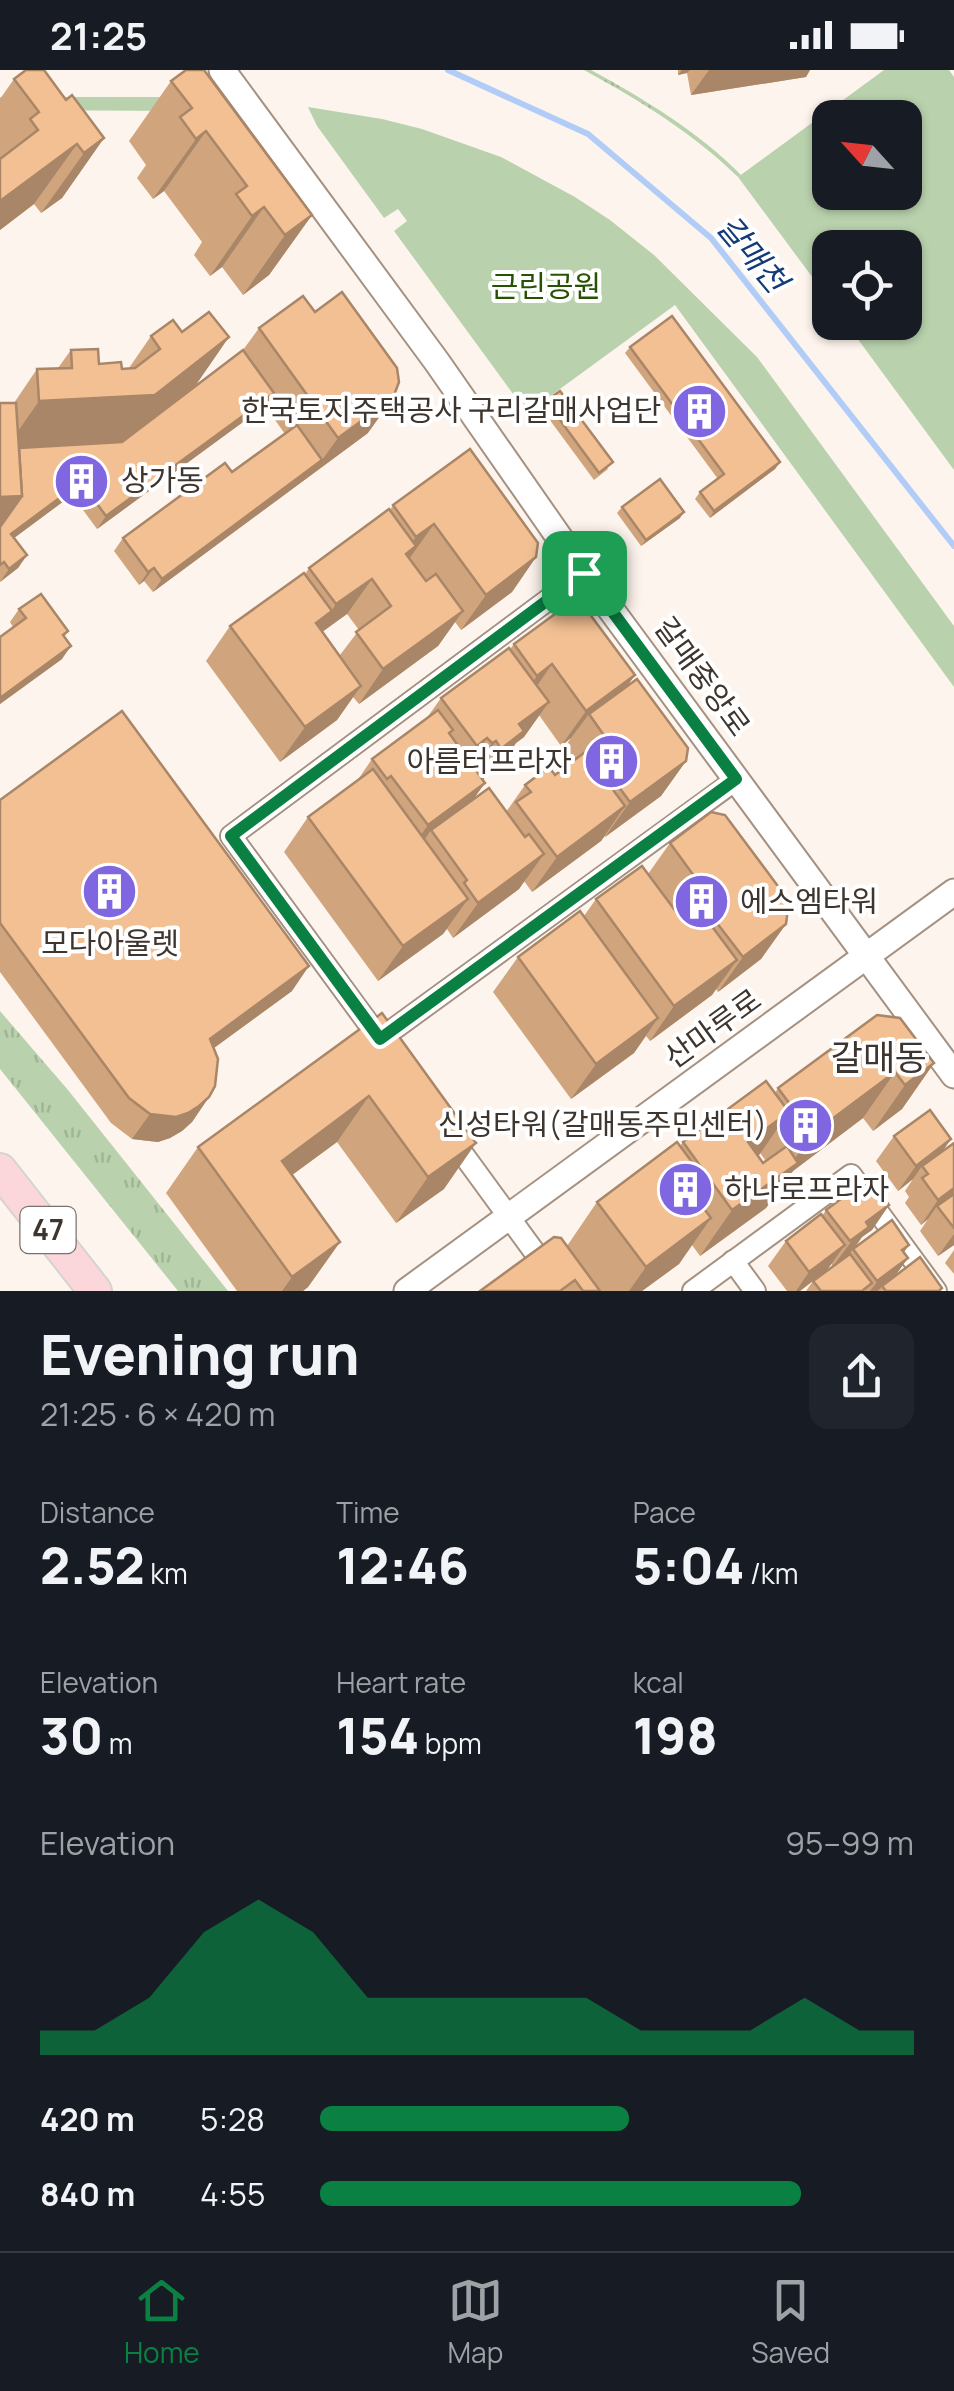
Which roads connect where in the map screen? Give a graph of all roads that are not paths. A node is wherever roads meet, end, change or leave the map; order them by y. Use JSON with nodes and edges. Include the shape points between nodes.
{"nodes":[{"id":1,"x":222,"y":70,"type":"edge"},
{"id":2,"x":584,"y":573,"type":"junction"},
{"id":3,"x":736,"y":779,"type":"junction"},
{"id":4,"x":954,"y":892,"type":"edge"},
{"id":5,"x":867,"y":956,"type":"junction"},
{"id":6,"x":954,"y":1075,"type":"edge"},
{"id":7,"x":434,"y":1113,"type":"edge"},
{"id":8,"x":0,"y":1170,"type":"edge"},
{"id":9,"x":509,"y":1218,"type":"junction"},
{"id":10,"x":733,"y":1261,"type":"junction"},
{"id":11,"x":96,"y":1291,"type":"edge"},
{"id":12,"x":407,"y":1291,"type":"edge"},
{"id":13,"x":562,"y":1291,"type":"edge"},
{"id":14,"x":693,"y":1291,"type":"edge"},
{"id":15,"x":755,"y":1291,"type":"edge"},
{"id":16,"x":936,"y":1291,"type":"edge"}],
"edges":[{"from":1,"to":2,"type":"street","name":"갈매중앙로"},
{"from":2,"to":3,"type":"street","name":"갈매중앙로"},
{"from":2,"to":3,"type":"street","via":[[231,836],[385,1046]]},
{"from":3,"to":5,"type":"street","name":"갈매중앙로"},
{"from":4,"to":5,"type":"street","name":"산마루로"},
{"from":5,"to":6,"type":"street","name":"갈매중앙로"},
{"from":5,"to":9,"type":"street","name":"산마루로"},
{"from":7,"to":9,"type":"street"},
{"from":8,"to":11,"type":"main road","number":"47"},
{"from":9,"to":12,"type":"street","name":"산마루로"},
{"from":9,"to":13,"type":"street"},
{"from":10,"to":14,"type":"street"},
{"from":10,"to":15,"type":"street"},
{"from":10,"to":16,"type":"street","via":[[851,1175]]}]}
